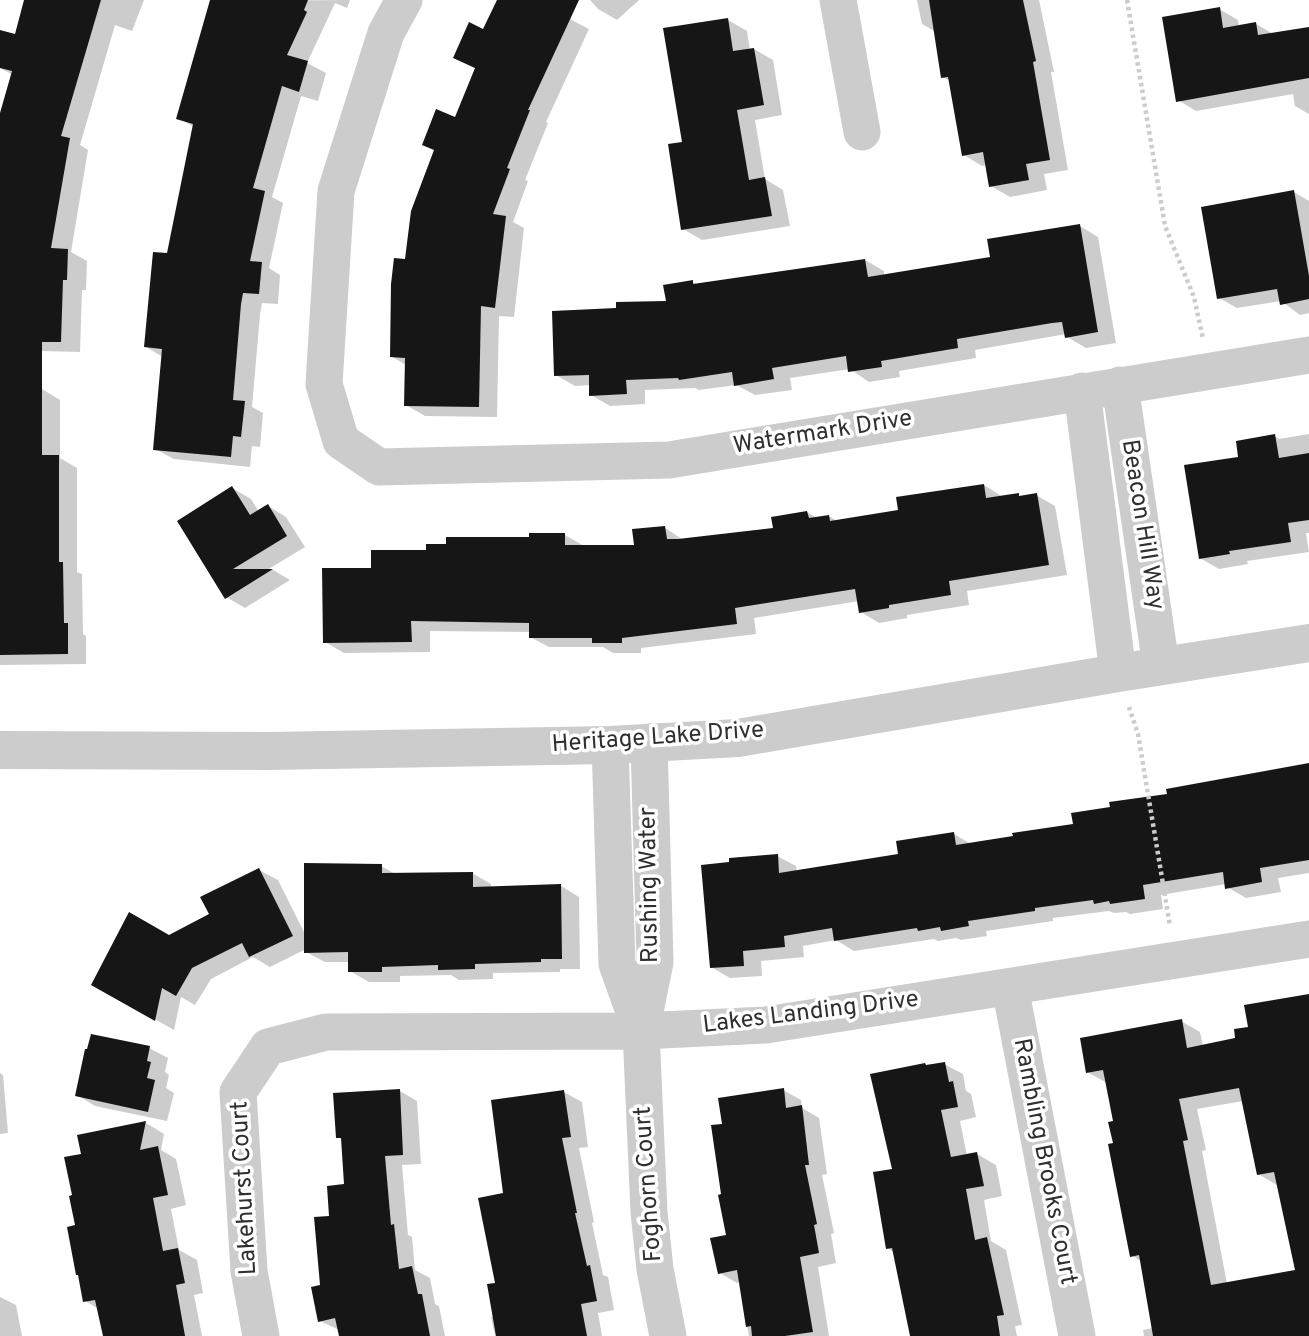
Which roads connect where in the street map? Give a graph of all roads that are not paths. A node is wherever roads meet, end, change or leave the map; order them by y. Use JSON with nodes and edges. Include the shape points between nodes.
{"nodes":[{"id":1,"x":404,"y":0,"type":"edge"},
{"id":2,"x":838,"y":0,"type":"edge"},
{"id":3,"x":862,"y":132,"type":"dead end"},
{"id":4,"x":1309,"y":355,"type":"edge"},
{"id":5,"x":1120,"y":385,"type":"junction"},
{"id":6,"x":1082,"y":391,"type":"junction"},
{"id":7,"x":1309,"y":643,"type":"edge"},
{"id":8,"x":1161,"y":666,"type":"junction"},
{"id":9,"x":1118,"y":673,"type":"junction"},
{"id":10,"x":649,"y":742,"type":"junction"},
{"id":11,"x":610,"y":745,"type":"junction"},
{"id":12,"x":0,"y":750,"type":"edge"},
{"id":13,"x":1309,"y":939,"type":"edge"},
{"id":14,"x":1010,"y":987,"type":"junction"},
{"id":15,"x":641,"y":1031,"type":"junction"},
{"id":16,"x":268,"y":1047,"type":"joint"},
{"id":17,"x":261,"y":1336,"type":"edge"},
{"id":18,"x":668,"y":1336,"type":"edge"},
{"id":19,"x":1077,"y":1336,"type":"edge"}],
"edges":[{"from":1,"to":6,"type":"street","name":"Watermark Drive","via":[[386,33],[337,191],[324,384],[341,441],[379,467],[669,460]]},
{"from":2,"to":3,"type":"street"},
{"from":4,"to":5,"type":"street","name":"Watermark Drive"},
{"from":5,"to":6,"type":"street","name":"Watermark Drive"},
{"from":5,"to":8,"type":"street","name":"Beacon Hill Way"},
{"from":6,"to":9,"type":"street","name":"Beacon Hill Way"},
{"from":7,"to":8,"type":"street","name":"Heritage Lake Drive"},
{"from":8,"to":9,"type":"street","name":"Heritage Lake Drive"},
{"from":9,"to":10,"type":"street","name":"Heritage Lake Drive","via":[[737,737]]},
{"from":10,"to":11,"type":"street","name":"Heritage Lake Drive"},
{"from":10,"to":15,"type":"street","name":"Rushing Water","via":[[655,962]]},
{"from":11,"to":12,"type":"street","name":"Heritage Lake Drive"},
{"from":11,"to":15,"type":"street","name":"Rushing Water","via":[[617,964]]},
{"from":13,"to":14,"type":"street","name":"Lakes Landing Drive"},
{"from":14,"to":15,"type":"street","name":"Lakes Landing Drive","via":[[766,1025]]},
{"from":14,"to":19,"type":"street","name":"Rambling Brooks Court"},
{"from":15,"to":16,"type":"street","name":"Lakes Landing Drive","via":[[326,1032]]},
{"from":15,"to":18,"type":"street","name":"Foghorn Court","via":[[649,1212]]},
{"from":16,"to":17,"type":"street","name":"Lakehurst Court","via":[[238,1092],[249,1271]]}]}
